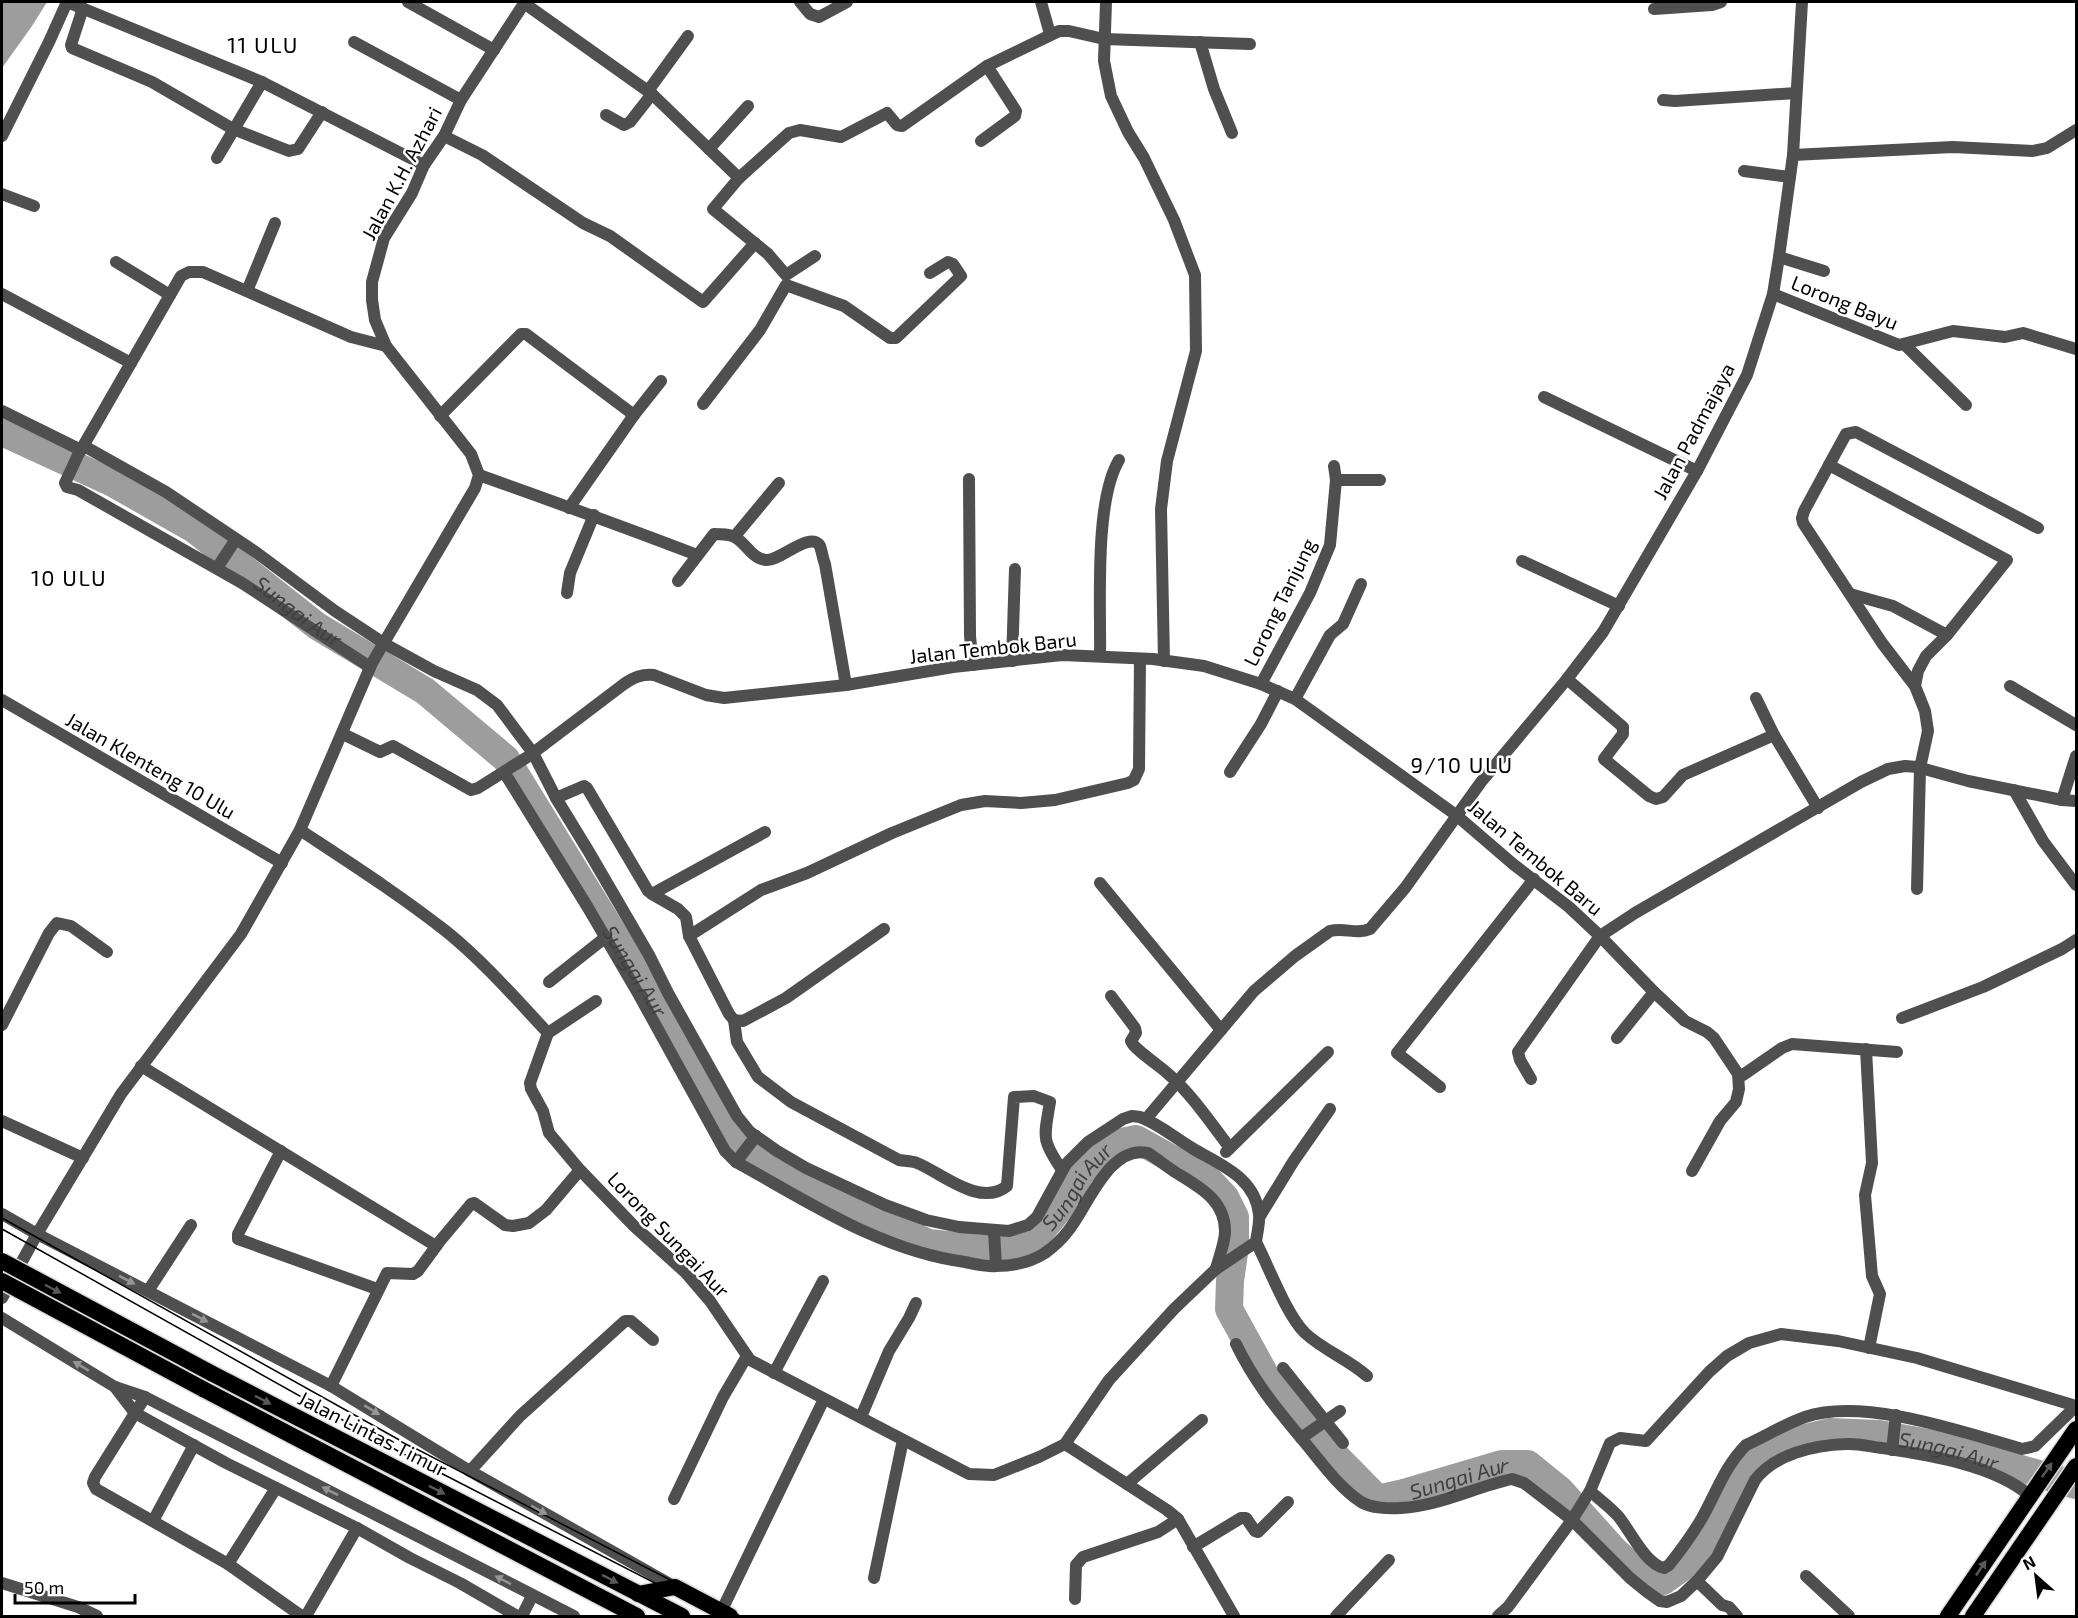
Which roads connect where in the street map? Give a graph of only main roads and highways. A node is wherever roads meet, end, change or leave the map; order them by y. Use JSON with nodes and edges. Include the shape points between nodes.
{"nodes":[{"id":1,"x":2,"y":1262,"type":"edge"},
{"id":2,"x":2,"y":1281,"type":"edge"},
{"id":3,"x":2076,"y":1429,"type":"edge"},
{"id":4,"x":2076,"y":1466,"type":"edge"},
{"id":5,"x":638,"y":1594,"type":"junction"},
{"id":6,"x":606,"y":1600,"type":"junction"},
{"id":7,"x":726,"y":1614,"type":"edge"},
{"id":8,"x":615,"y":1617,"type":"edge"},
{"id":9,"x":636,"y":1617,"type":"edge"},
{"id":10,"x":682,"y":1617,"type":"edge"},
{"id":11,"x":1948,"y":1617,"type":"edge"},
{"id":12,"x":1973,"y":1617,"type":"edge"}],
"edges":[{"from":1,"to":5,"type":"highway","name":"Jalan Lintas Timur","one_way":true,"bridge":true},
{"from":2,"to":6,"type":"highway","name":"Jalan Lintas Timur","bridge":true},
{"from":11,"to":3,"type":"highway","one_way":true},
{"from":4,"to":12,"type":"highway"},
{"from":5,"to":7,"type":"highway","via":[[675,1587]]},
{"from":5,"to":10,"type":"highway","name":"Jalan Lintas Timur"},
{"from":6,"to":8,"type":"highway"},
{"from":6,"to":9,"type":"highway","name":"Jalan Lintas Timur"}]}
